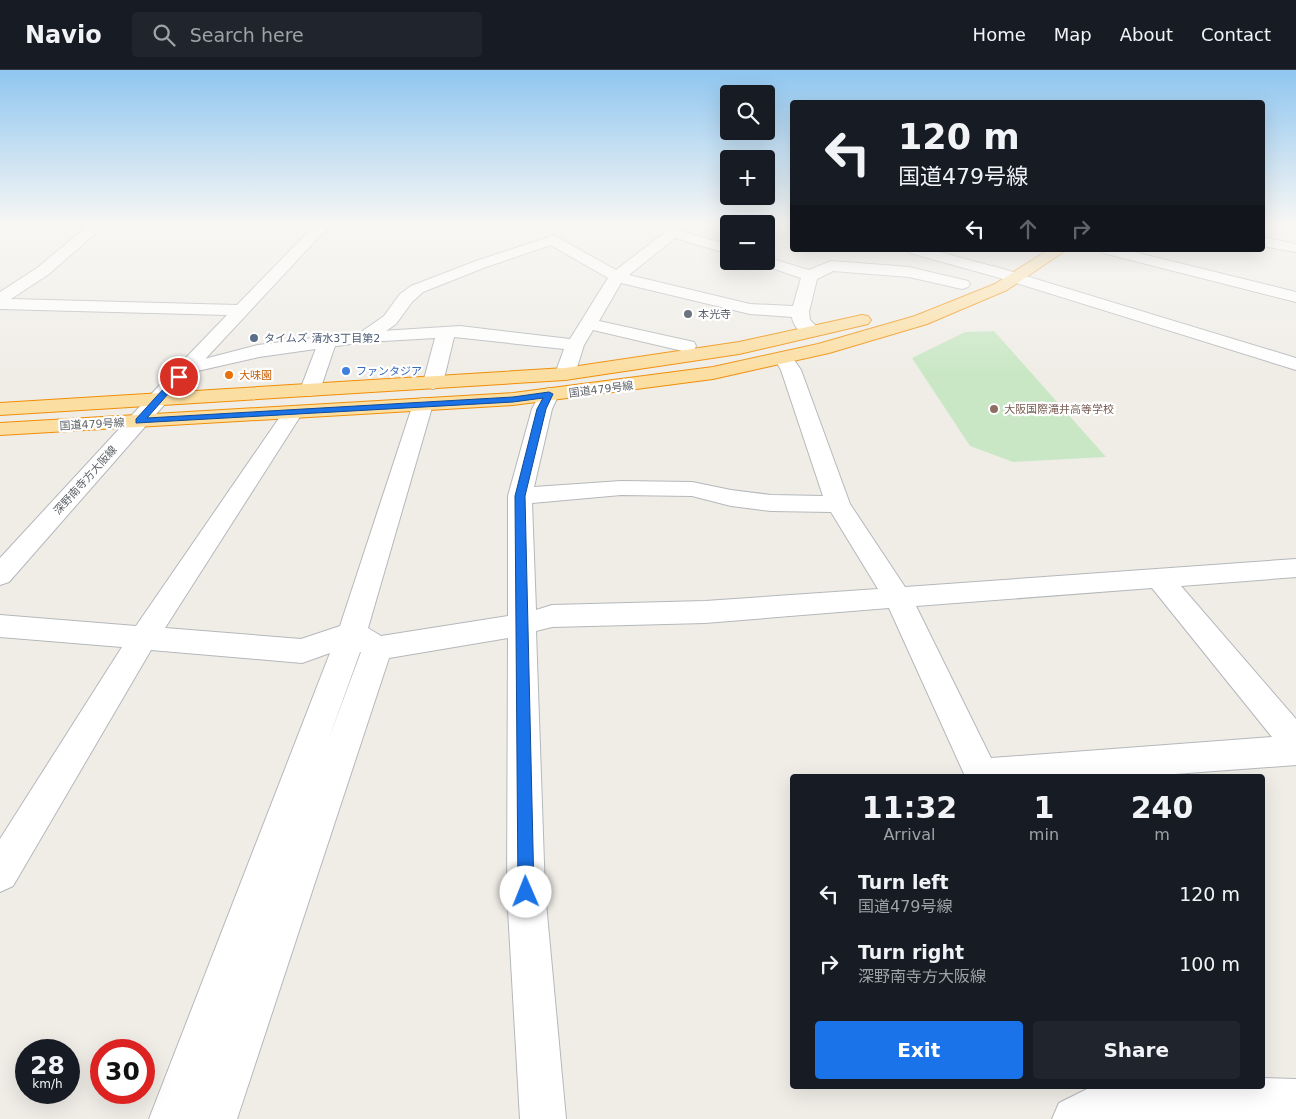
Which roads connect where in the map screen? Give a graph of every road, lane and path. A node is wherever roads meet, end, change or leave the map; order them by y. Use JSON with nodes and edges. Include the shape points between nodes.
{"nodes":[{"id":1,"x":39,"y":274,"type":"edge"},
{"id":2,"x":276,"y":274,"type":"edge"},
{"id":3,"x":456,"y":274,"type":"edge"},
{"id":4,"x":612,"y":274,"type":"edge"},
{"id":5,"x":621,"y":274,"type":"edge"},
{"id":6,"x":804,"y":274,"type":"edge"},
{"id":7,"x":814,"y":274,"type":"edge"},
{"id":8,"x":918,"y":274,"type":"edge"},
{"id":9,"x":1001,"y":274,"type":"edge"},
{"id":10,"x":1008,"y":274,"type":"edge"},
{"id":11,"x":1015,"y":274,"type":"edge"},
{"id":12,"x":1016,"y":274,"type":"edge"},
{"id":13,"x":1204,"y":274,"type":"edge"},
{"id":14,"x":810,"y":276,"type":"junction"},
{"id":15,"x":617,"y":277,"type":"junction"},
{"id":16,"x":962,"y":284,"type":"junction"},
{"id":17,"x":1296,"y":297,"type":"edge"},
{"id":18,"x":0,"y":300,"type":"edge"},
{"id":19,"x":242,"y":310,"type":"junction"},
{"id":20,"x":3,"y":312,"type":"edge"},
{"id":21,"x":800,"y":312,"type":"junction"},
{"id":22,"x":589,"y":324,"type":"junction"},
{"id":23,"x":812,"y":331,"type":"junction"},
{"id":24,"x":446,"y":332,"type":"junction"},
{"id":25,"x":366,"y":337,"type":"junction"},
{"id":26,"x":327,"y":343,"type":"junction"},
{"id":27,"x":575,"y":345,"type":"junction"},
{"id":28,"x":687,"y":346,"type":"dead end"},
{"id":29,"x":1296,"y":354,"type":"edge"},
{"id":30,"x":783,"y":358,"type":"junction"},
{"id":31,"x":1296,"y":364,"type":"edge"},
{"id":32,"x":187,"y":367,"type":"junction"},
{"id":33,"x":557,"y":384,"type":"junction"},
{"id":34,"x":428,"y":394,"type":"junction"},
{"id":35,"x":159,"y":400,"type":"junction"},
{"id":36,"x":301,"y":401,"type":"junction"},
{"id":37,"x":0,"y":409,"type":"edge"},
{"id":38,"x":140,"y":421,"type":"junction"},
{"id":39,"x":0,"y":429,"type":"edge"},
{"id":40,"x":520,"y":496,"type":"junction"},
{"id":41,"x":838,"y":504,"type":"junction"},
{"id":42,"x":3,"y":568,"type":"edge"},
{"id":43,"x":1296,"y":568,"type":"edge"},
{"id":44,"x":1159,"y":578,"type":"junction"},
{"id":45,"x":898,"y":598,"type":"junction"},
{"id":46,"x":521,"y":625,"type":"junction"},
{"id":47,"x":0,"y":626,"type":"edge"},
{"id":48,"x":144,"y":638,"type":"junction"},
{"id":49,"x":365,"y":641,"type":"junction"},
{"id":50,"x":1296,"y":743,"type":"edge"},
{"id":51,"x":1296,"y":750,"type":"edge"},
{"id":52,"x":982,"y":774,"type":"edge"},
{"id":53,"x":995,"y":774,"type":"edge"},
{"id":54,"x":0,"y":874,"type":"edge"},
{"id":55,"x":1116,"y":1092,"type":"edge"},
{"id":56,"x":1296,"y":1102,"type":"edge"},
{"id":57,"x":172,"y":1119,"type":"edge"},
{"id":58,"x":214,"y":1119,"type":"edge"},
{"id":59,"x":543,"y":1119,"type":"edge"},
{"id":60,"x":1075,"y":1119,"type":"edge"}],
"edges":[{"from":1,"to":18,"type":"street"},
{"from":2,"to":19,"type":"street","name":"深野南寺方大阪線"},
{"from":3,"to":25,"type":"street","via":[[417,290],[406,298],[390,320]]},
{"from":4,"to":15,"type":"street"},
{"from":5,"to":15,"type":"street"},
{"from":6,"to":14,"type":"street"},
{"from":7,"to":14,"type":"street"},
{"from":8,"to":16,"type":"street"},
{"from":9,"to":16,"type":"highway","name":"国道479号線"},
{"from":10,"to":30,"type":"highway","name":"国道479号線","via":[[1001,287],[921,320]]},
{"from":11,"to":31,"type":"street"},
{"from":12,"to":29,"type":"street"},
{"from":13,"to":17,"type":"street"},
{"from":14,"to":21,"type":"street"},
{"from":15,"to":21,"type":"street","via":[[750,309]]},
{"from":15,"to":22,"type":"street"},
{"from":16,"to":23,"type":"highway","name":"国道479号線","via":[[889,312]]},
{"from":19,"to":20,"type":"street","via":[[26,304]]},
{"from":19,"to":32,"type":"street","name":"深野南寺方大阪線"},
{"from":21,"to":23,"type":"street","via":[[801,322]]},
{"from":22,"to":27,"type":"street"},
{"from":22,"to":28,"type":"street"},
{"from":23,"to":33,"type":"highway","name":"国道479号線"},
{"from":24,"to":25,"type":"street"},
{"from":24,"to":27,"type":"street"},
{"from":24,"to":34,"type":"street"},
{"from":25,"to":26,"type":"street"},
{"from":26,"to":32,"type":"street","via":[[258,351]]},
{"from":26,"to":36,"type":"street"},
{"from":27,"to":33,"type":"street"},
{"from":30,"to":33,"type":"highway","name":"国道479号線","via":[[669,380]]},
{"from":30,"to":41,"type":"street","via":[[791,370]]},
{"from":32,"to":35,"type":"street","name":"深野南寺方大阪線"},
{"from":33,"to":34,"type":"highway","name":"国道479号線","via":[[513,399]]},
{"from":33,"to":40,"type":"street","via":[[542,409]]},
{"from":34,"to":36,"type":"highway","name":"国道479号線"},
{"from":34,"to":36,"type":"highway","name":"国道479号線"},
{"from":34,"to":49,"type":"street"},
{"from":35,"to":36,"type":"highway","name":"国道479号線"},
{"from":35,"to":37,"type":"highway","name":"国道479号線"},
{"from":35,"to":38,"type":"street","name":"深野南寺方大阪線"},
{"from":36,"to":38,"type":"highway","name":"国道479号線"},
{"from":36,"to":48,"type":"street"},
{"from":38,"to":39,"type":"highway","name":"国道479号線"},
{"from":38,"to":42,"type":"street","name":"深野南寺方大阪線"},
{"from":40,"to":41,"type":"street","via":[[621,488],[692,489],[771,503]]},
{"from":40,"to":46,"type":"street"},
{"from":41,"to":45,"type":"street"},
{"from":43,"to":44,"type":"street"},
{"from":44,"to":45,"type":"street"},
{"from":44,"to":50,"type":"street"},
{"from":45,"to":46,"type":"street","via":[[705,612],[552,616]]},
{"from":45,"to":52,"type":"street"},
{"from":46,"to":49,"type":"street"},
{"from":46,"to":59,"type":"street","via":[[526,892]]},
{"from":47,"to":48,"type":"street"},
{"from":48,"to":49,"type":"street","via":[[302,651]]},
{"from":48,"to":54,"type":"street"},
{"from":49,"to":57,"type":"street"},
{"from":49,"to":58,"type":"street"},
{"from":51,"to":53,"type":"street"},
{"from":55,"to":56,"type":"street"},
{"from":55,"to":60,"type":"street"}]}
